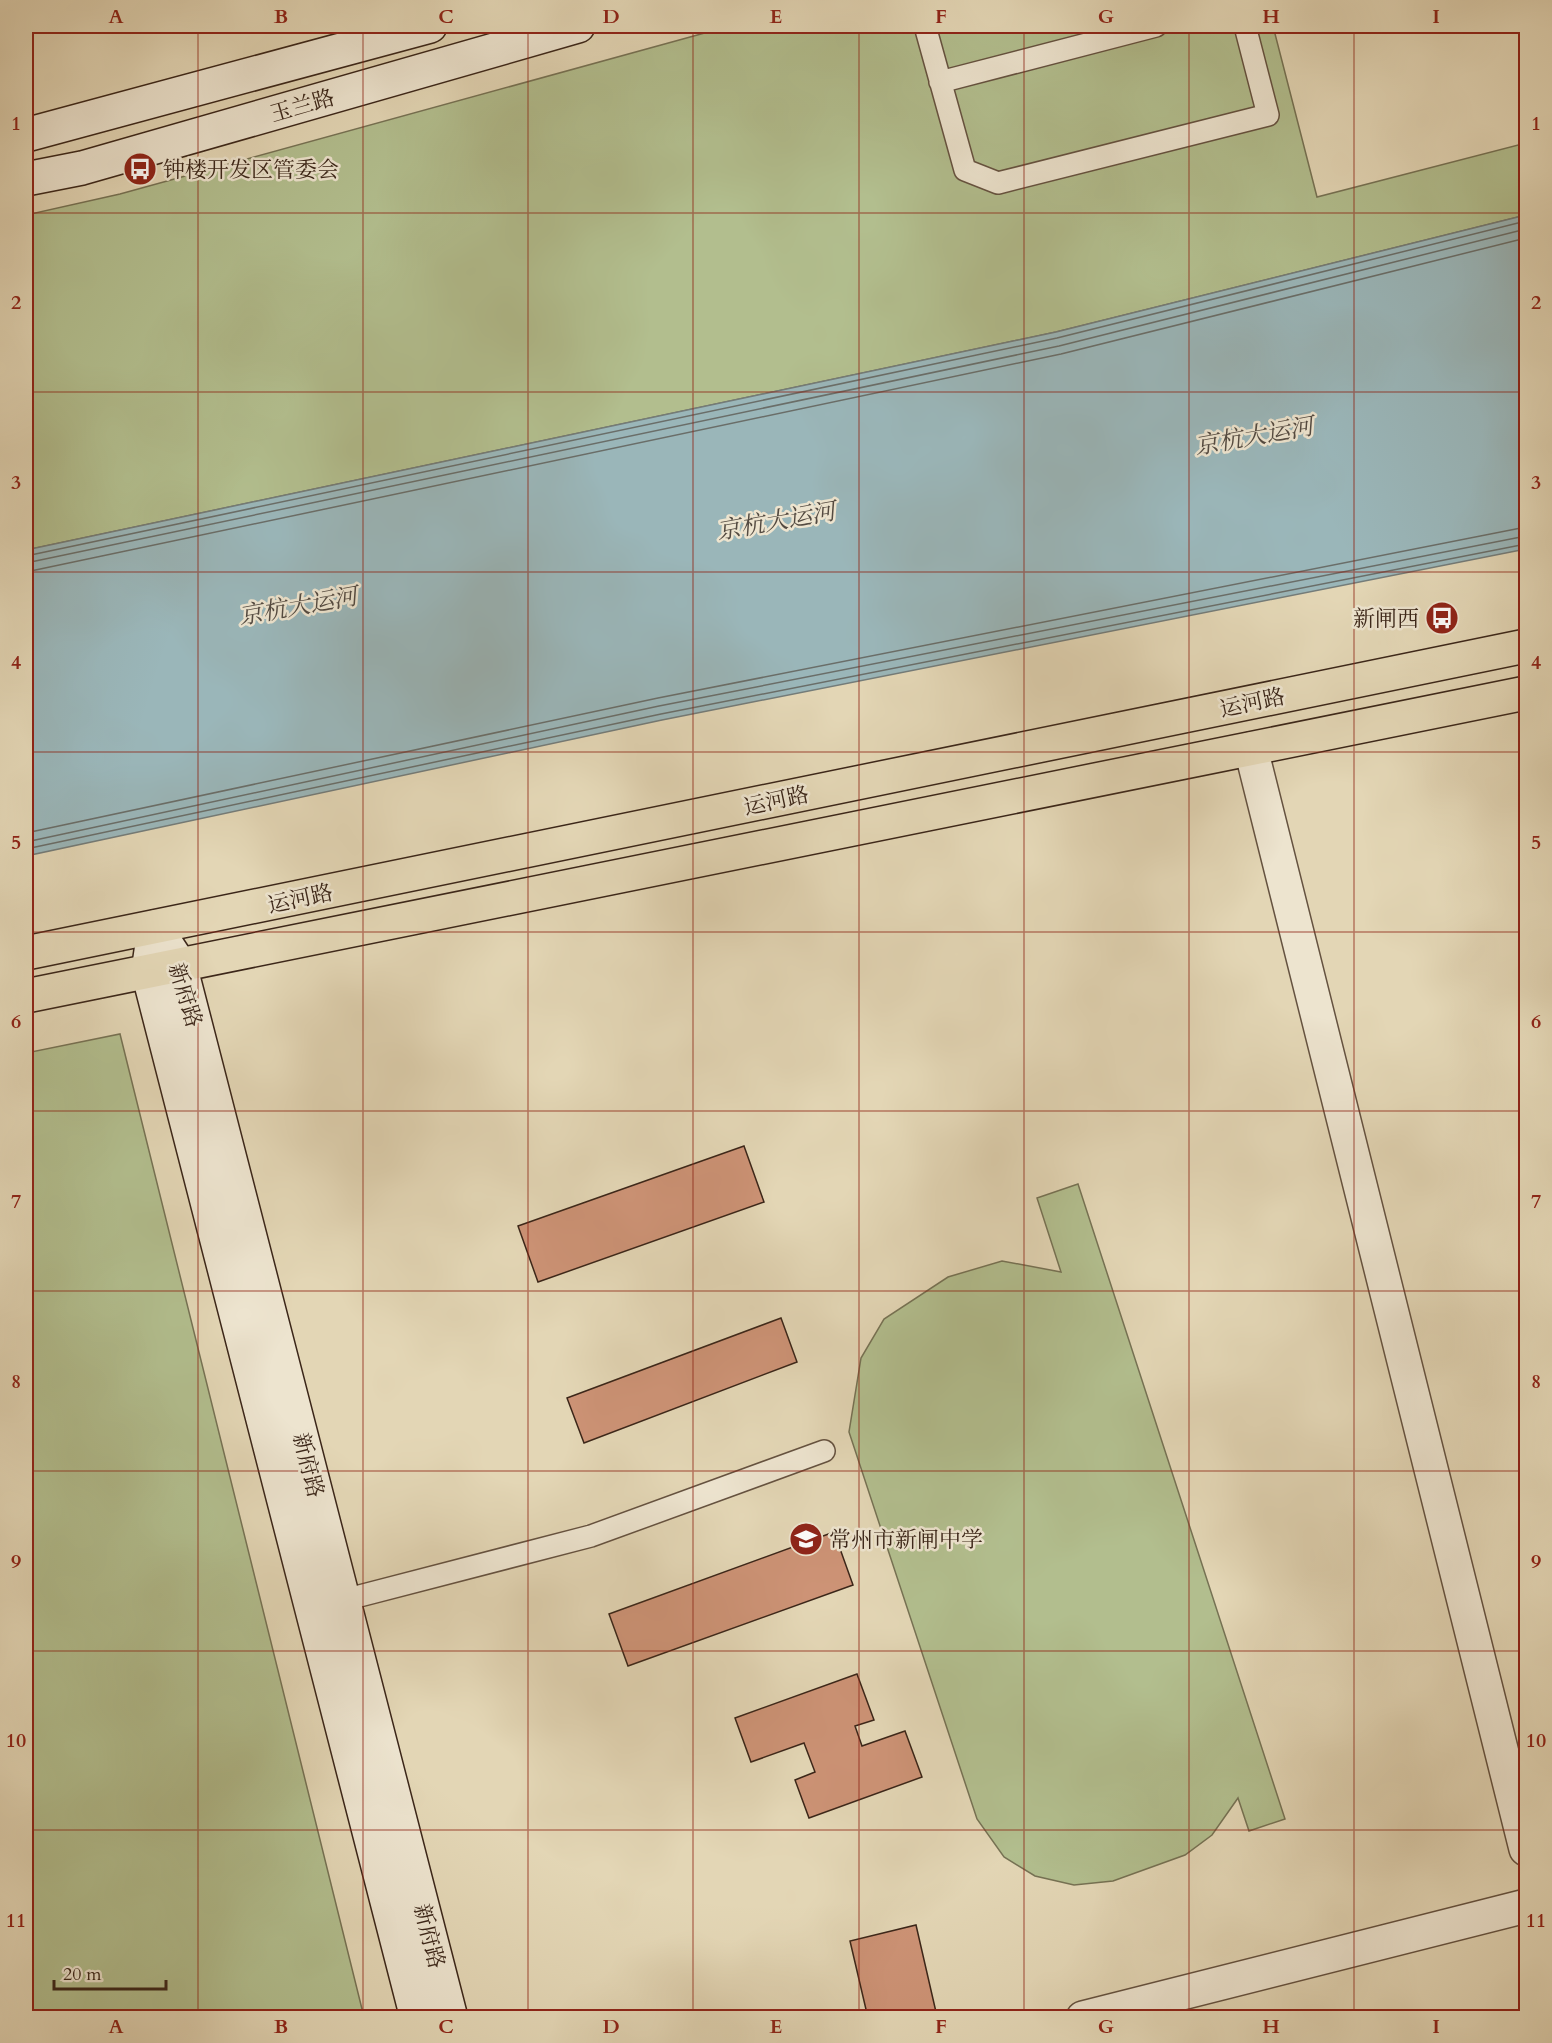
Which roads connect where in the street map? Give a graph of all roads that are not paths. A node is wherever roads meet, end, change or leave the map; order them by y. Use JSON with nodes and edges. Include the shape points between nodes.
{"nodes":[{"id":1,"x":430,"y":26,"type":"edge"},
{"id":2,"x":578,"y":26,"type":"edge"},
{"id":3,"x":925,"y":26,"type":"edge"},
{"id":4,"x":1156,"y":26,"type":"edge"},
{"id":5,"x":1245,"y":26,"type":"edge"},
{"id":6,"x":940,"y":81,"type":"junction"},
{"id":7,"x":26,"y":135,"type":"edge"},
{"id":8,"x":26,"y":179,"type":"edge"},
{"id":9,"x":1527,"y":646,"type":"edge"},
{"id":10,"x":1527,"y":693,"type":"edge"},
{"id":11,"x":1251,"y":749,"type":"junction"},
{"id":12,"x":155,"y":927,"type":"junction"},
{"id":13,"x":26,"y":953,"type":"edge"},
{"id":14,"x":180,"y":965,"type":"junction"},
{"id":15,"x":148,"y":972,"type":"junction"},
{"id":16,"x":26,"y":996,"type":"edge"},
{"id":17,"x":825,"y":1450,"type":"dead end"},
{"id":18,"x":344,"y":1600,"type":"junction"},
{"id":19,"x":1527,"y":1849,"type":"edge"},
{"id":20,"x":1527,"y":1906,"type":"edge"},
{"id":21,"x":417,"y":2018,"type":"edge"},
{"id":22,"x":451,"y":2018,"type":"edge"},
{"id":23,"x":1083,"y":2018,"type":"edge"}],
"edges":[{"from":1,"to":7,"type":"street","name":"玉兰路"},
{"from":2,"to":8,"type":"street","name":"玉兰路","via":[[82,168]]},
{"from":3,"to":6,"type":"lane"},
{"from":4,"to":6,"type":"lane"},
{"from":5,"to":6,"type":"lane","via":[[1268,115],[998,183],[965,170]]},
{"from":9,"to":12,"type":"main road","name":"运河路"},
{"from":10,"to":11,"type":"main road","name":"运河路"},
{"from":11,"to":14,"type":"main road","name":"运河路"},
{"from":11,"to":19,"type":"street"},
{"from":12,"to":13,"type":"main road","name":"运河路"},
{"from":12,"to":14,"type":"street","name":"新府路"},
{"from":12,"to":15,"type":"street","name":"新府路"},
{"from":14,"to":15,"type":"main road","name":"运河路"},
{"from":14,"to":18,"type":"street","name":"新府路"},
{"from":15,"to":16,"type":"main road","name":"运河路"},
{"from":15,"to":21,"type":"street","name":"新府路"},
{"from":17,"to":18,"type":"lane","via":[[591,1536]]},
{"from":18,"to":22,"type":"street","name":"新府路"},
{"from":20,"to":23,"type":"street"}]}
